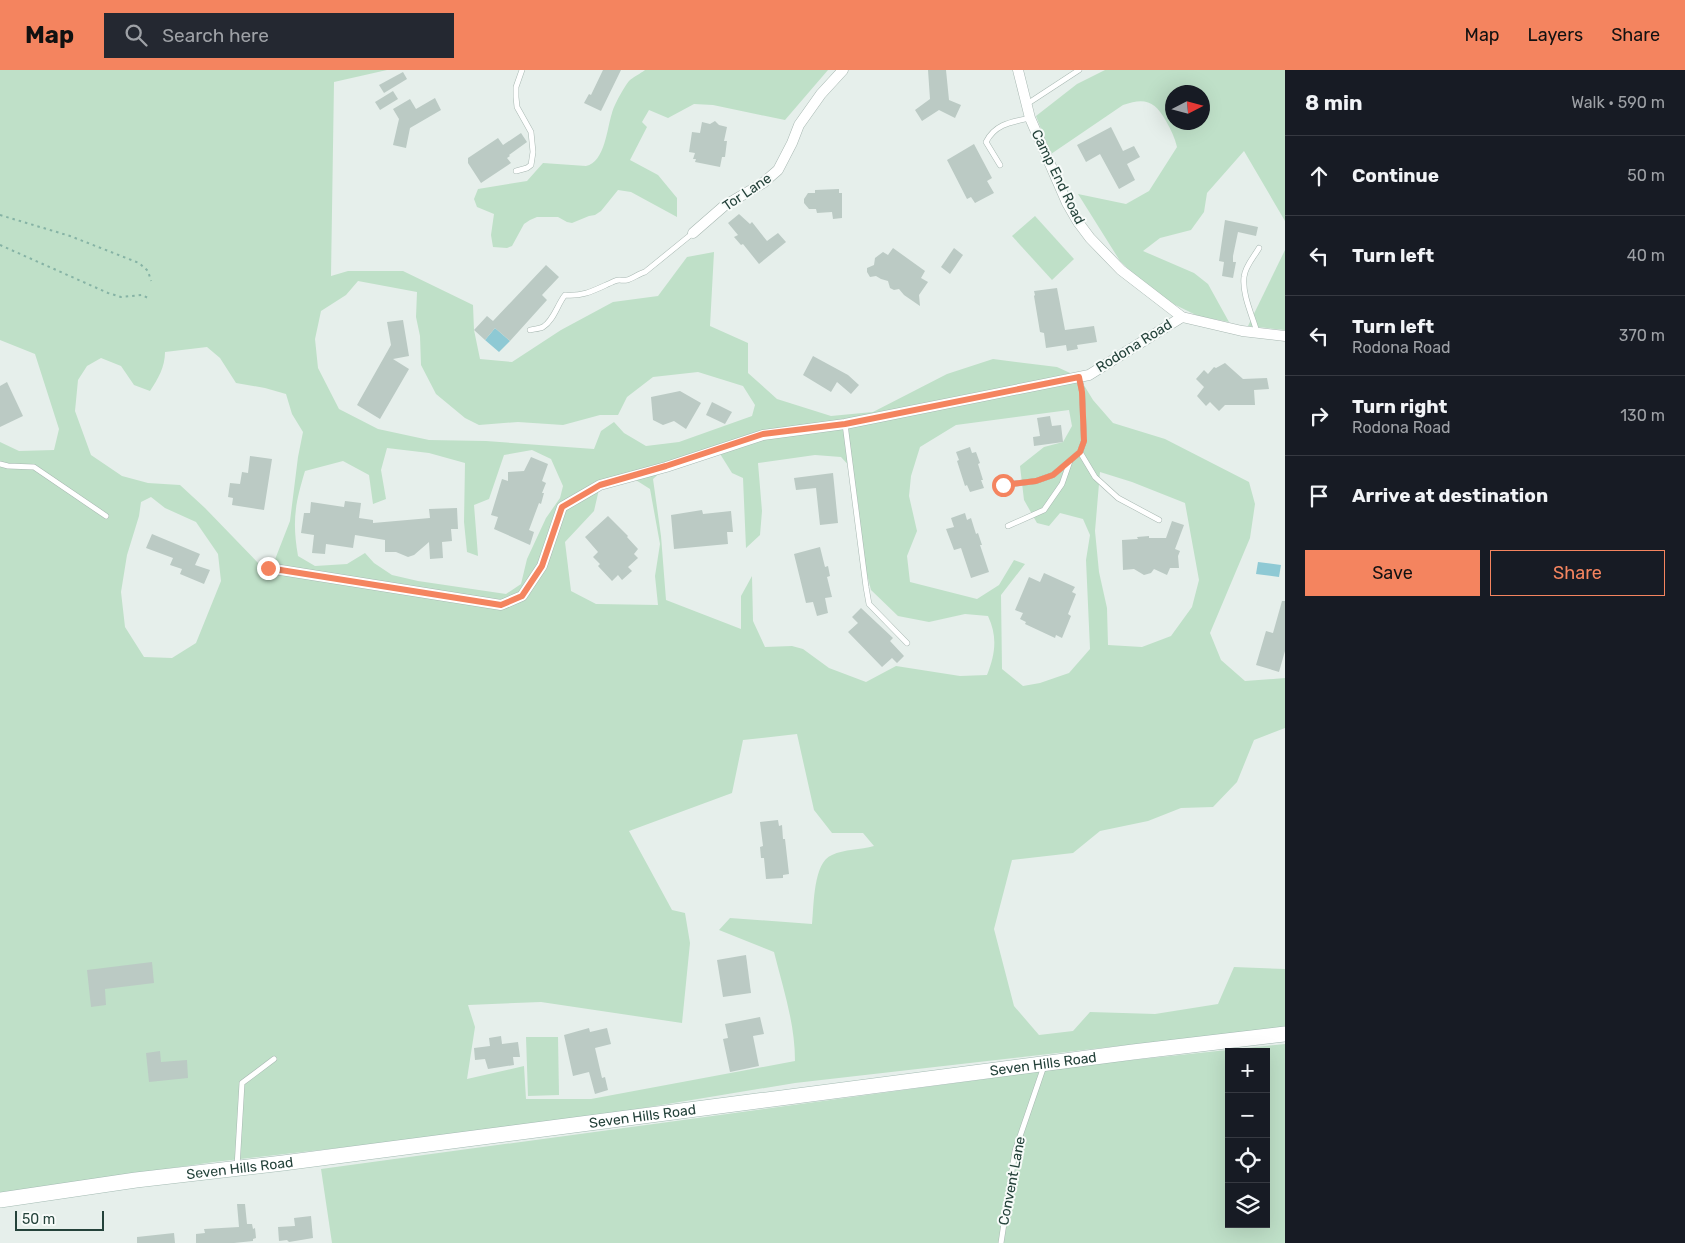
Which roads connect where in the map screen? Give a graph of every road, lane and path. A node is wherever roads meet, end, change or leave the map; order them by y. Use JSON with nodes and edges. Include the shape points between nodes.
{"nodes":[{"id":1,"x":522,"y":70,"type":"edge"},
{"id":2,"x":843,"y":70,"type":"edge"},
{"id":3,"x":1018,"y":70,"type":"edge"},
{"id":4,"x":1079,"y":70,"type":"edge"},
{"id":5,"x":1026,"y":105,"type":"junction"},
{"id":6,"x":1030,"y":118,"type":"junction"},
{"id":7,"x":1000,"y":165,"type":"dead end"},
{"id":8,"x":516,"y":171,"type":"dead end"},
{"id":9,"x":0,"y":215,"type":"edge"},
{"id":10,"x":694,"y":233,"type":"joint"},
{"id":11,"x":0,"y":245,"type":"edge"},
{"id":12,"x":1259,"y":248,"type":"dead end"},
{"id":13,"x":151,"y":281,"type":"dead end"},
{"id":14,"x":148,"y":298,"type":"dead end"},
{"id":15,"x":1182,"y":317,"type":"junction"},
{"id":16,"x":530,"y":330,"type":"dead end"},
{"id":17,"x":1257,"y":333,"type":"junction"},
{"id":18,"x":1285,"y":336,"type":"edge"},
{"id":19,"x":1079,"y":377,"type":"junction"},
{"id":20,"x":845,"y":424,"type":"junction"},
{"id":21,"x":1080,"y":452,"type":"junction"},
{"id":22,"x":1070,"y":460,"type":"junction"},
{"id":23,"x":0,"y":464,"type":"edge"},
{"id":24,"x":1003,"y":485,"type":"dead end"},
{"id":25,"x":106,"y":516,"type":"dead end"},
{"id":26,"x":1159,"y":520,"type":"dead end"},
{"id":27,"x":1008,"y":526,"type":"dead end"},
{"id":28,"x":268,"y":568,"type":"dead end"},
{"id":29,"x":907,"y":644,"type":"dead end"},
{"id":30,"x":1285,"y":1034,"type":"edge"},
{"id":31,"x":274,"y":1059,"type":"dead end"},
{"id":32,"x":1045,"y":1064,"type":"junction"},
{"id":33,"x":237,"y":1168,"type":"junction"},
{"id":34,"x":0,"y":1200,"type":"edge"},
{"id":35,"x":1001,"y":1243,"type":"edge"}],
"edges":[{"from":1,"to":8,"type":"lane","via":[[516,87],[516,102],[531,132],[533,158],[531,165]]},
{"from":2,"to":10,"type":"street","name":"Tor Lane","via":[[799,125],[778,170],[724,206]]},
{"from":3,"to":5,"type":"street","name":"Camp End Road"},
{"from":4,"to":5,"type":"lane"},
{"from":5,"to":6,"type":"street","name":"Camp End Road"},
{"from":6,"to":7,"type":"lane","via":[[1010,122],[990,134],[986,142]]},
{"from":6,"to":15,"type":"street","name":"Camp End Road","via":[[1067,202],[1090,238],[1127,275]]},
{"from":9,"to":13,"type":"path","via":[[70,236],[138,263],[148,271]]},
{"from":10,"to":16,"type":"lane","via":[[645,272],[595,291],[565,295],[554,315],[542,327]]},
{"from":11,"to":14,"type":"path","via":[[108,293]]},
{"from":12,"to":17,"type":"lane","via":[[1244,277]]},
{"from":15,"to":17,"type":"street","name":"Camp End Road"},
{"from":15,"to":19,"type":"street","name":"Rodona Road","via":[[1088,375]]},
{"from":17,"to":18,"type":"street","name":"Camp End Road"},
{"from":19,"to":20,"type":"street","name":"Rodona Road"},
{"from":19,"to":21,"type":"lane","via":[[1084,441]]},
{"from":20,"to":28,"type":"street","name":"Rodona Road","via":[[763,434],[600,485],[562,507],[542,566],[522,596],[501,605]]},
{"from":20,"to":29,"type":"lane","via":[[869,604]]},
{"from":21,"to":22,"type":"lane"},
{"from":21,"to":26,"type":"lane","via":[[1095,477],[1118,498]]},
{"from":22,"to":24,"type":"lane","via":[[1053,475],[1036,481]]},
{"from":22,"to":27,"type":"lane","via":[[1062,484],[1044,510]]},
{"from":23,"to":25,"type":"lane","via":[[34,467]]},
{"from":30,"to":32,"type":"main road","name":"Seven Hills Road"},
{"from":31,"to":33,"type":"lane","via":[[242,1083]]},
{"from":32,"to":33,"type":"main road","name":"Seven Hills Road"},
{"from":32,"to":35,"type":"lane","name":"Convent Lane","via":[[1015,1150]]},
{"from":33,"to":34,"type":"main road","name":"Seven Hills Road"}]}
